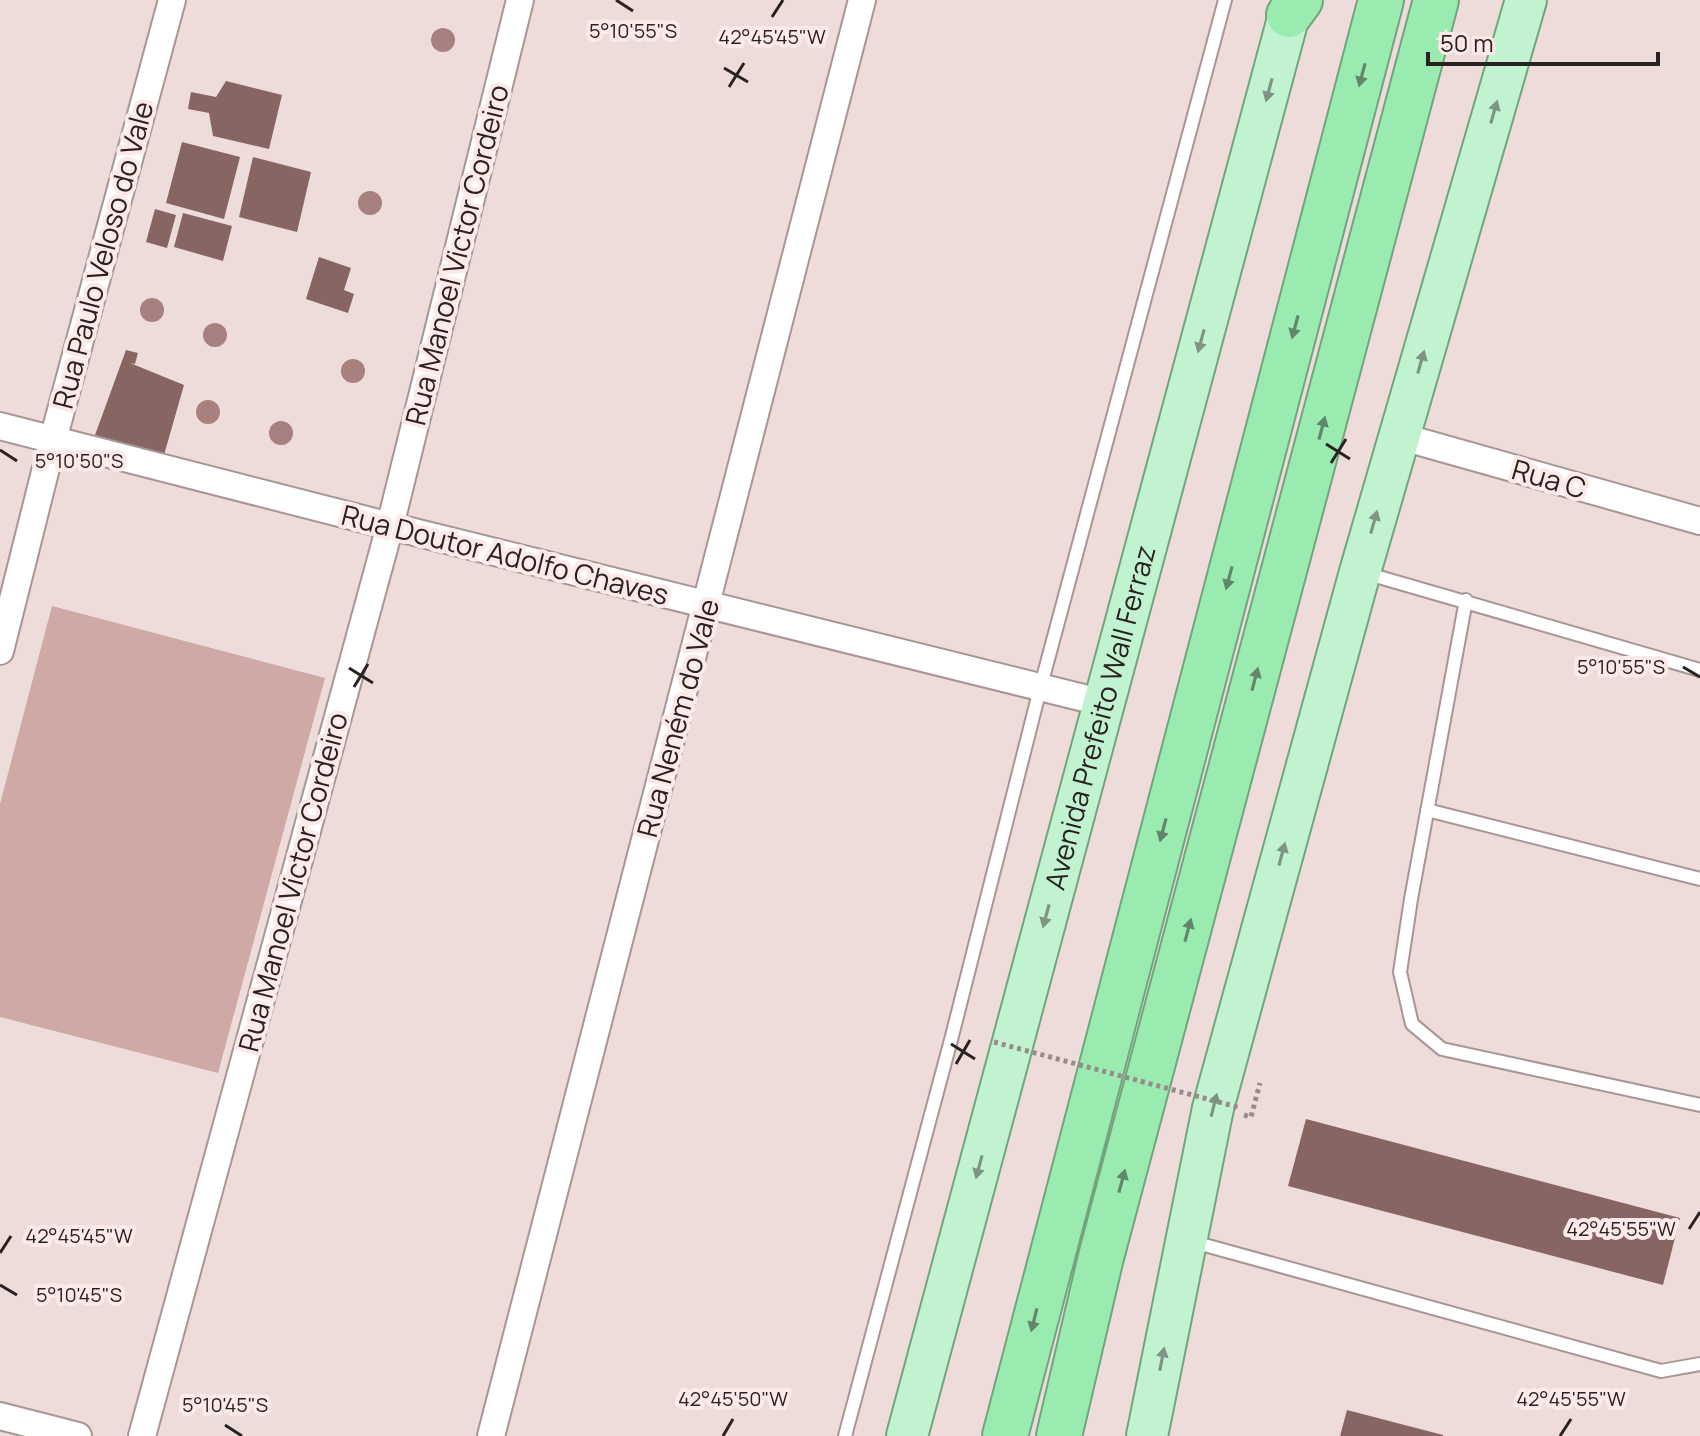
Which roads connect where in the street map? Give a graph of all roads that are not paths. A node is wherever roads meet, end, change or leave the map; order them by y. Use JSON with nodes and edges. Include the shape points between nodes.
{"nodes":[{"id":1,"x":172,"y":0,"type":"edge"},
{"id":2,"x":520,"y":0,"type":"edge"},
{"id":3,"x":862,"y":0,"type":"edge"},
{"id":4,"x":1225,"y":0,"type":"edge"},
{"id":5,"x":1381,"y":0,"type":"edge"},
{"id":6,"x":1436,"y":0,"type":"edge"},
{"id":7,"x":1526,"y":0,"type":"edge"},
{"id":8,"x":1294,"y":5,"type":"edge"},
{"id":9,"x":0,"y":426,"type":"edge"},
{"id":10,"x":1399,"y":436,"type":"junction"},
{"id":11,"x":53,"y":440,"type":"junction"},
{"id":12,"x":1700,"y":521,"type":"edge"},
{"id":13,"x":390,"y":526,"type":"junction"},
{"id":14,"x":1360,"y":572,"type":"junction"},
{"id":15,"x":1466,"y":600,"type":"junction"},
{"id":16,"x":708,"y":606,"type":"junction"},
{"id":17,"x":0,"y":651,"type":"edge"},
{"id":18,"x":1700,"y":670,"type":"edge"},
{"id":19,"x":1040,"y":689,"type":"junction"},
{"id":20,"x":1104,"y":703,"type":"junction"},
{"id":21,"x":1427,"y":810,"type":"junction"},
{"id":22,"x":1700,"y":879,"type":"edge"},
{"id":23,"x":1700,"y":1105,"type":"edge"},
{"id":24,"x":1187,"y":1240,"type":"junction"},
{"id":25,"x":1700,"y":1364,"type":"edge"},
{"id":26,"x":0,"y":1416,"type":"edge"},
{"id":27,"x":78,"y":1436,"type":"edge"},
{"id":28,"x":142,"y":1436,"type":"edge"},
{"id":29,"x":491,"y":1436,"type":"edge"},
{"id":30,"x":845,"y":1436,"type":"edge"},
{"id":31,"x":907,"y":1436,"type":"edge"},
{"id":32,"x":1005,"y":1436,"type":"edge"},
{"id":33,"x":1059,"y":1436,"type":"edge"},
{"id":34,"x":1147,"y":1436,"type":"edge"}],
"edges":[{"from":1,"to":11,"type":"street","name":"Rua Paulo Veloso do Vale"},
{"from":2,"to":13,"type":"street","name":"Rua Manoel Victor Cordeiro"},
{"from":3,"to":16,"type":"street","name":"Rua Neném do Vale"},
{"from":4,"to":19,"type":"lane"},
{"from":5,"to":32,"type":"highway","one_way":true},
{"from":33,"to":6,"type":"highway","one_way":true,"via":[[1101,1257]]},
{"from":10,"to":7,"type":"main road","one_way":true},
{"from":8,"to":20,"type":"main road","name":"Avenida Prefeito Wall Ferraz","one_way":true},
{"from":9,"to":11,"type":"street","name":"Rua Doutor Adolfo Chaves"},
{"from":10,"to":12,"type":"street","name":"Rua C"},
{"from":14,"to":10,"type":"main road","one_way":true},
{"from":11,"to":13,"type":"street","name":"Rua Doutor Adolfo Chaves"},
{"from":11,"to":17,"type":"street","name":"Rua Paulo Veloso do Vale"},
{"from":13,"to":16,"type":"street","name":"Rua Doutor Adolfo Chaves"},
{"from":13,"to":28,"type":"street","name":"Rua Manoel Victor Cordeiro"},
{"from":14,"to":15,"type":"lane"},
{"from":24,"to":14,"type":"main road","one_way":true,"via":[[1213,1108]]},
{"from":15,"to":18,"type":"lane"},
{"from":15,"to":21,"type":"lane"},
{"from":16,"to":19,"type":"street","name":"Rua Doutor Adolfo Chaves"},
{"from":16,"to":29,"type":"street","name":"Rua Neném do Vale"},
{"from":19,"to":20,"type":"street","name":"Rua Doutor Adolfo Chaves"},
{"from":19,"to":30,"type":"lane"},
{"from":20,"to":31,"type":"main road","name":"Avenida Prefeito Wall Ferraz","one_way":true},
{"from":21,"to":22,"type":"lane"},
{"from":21,"to":23,"type":"lane","via":[[1400,972],[1412,1024],[1442,1049]]},
{"from":24,"to":25,"type":"lane","via":[[1661,1371]]},
{"from":34,"to":24,"type":"main road","one_way":true},
{"from":26,"to":27,"type":"street"}]}
